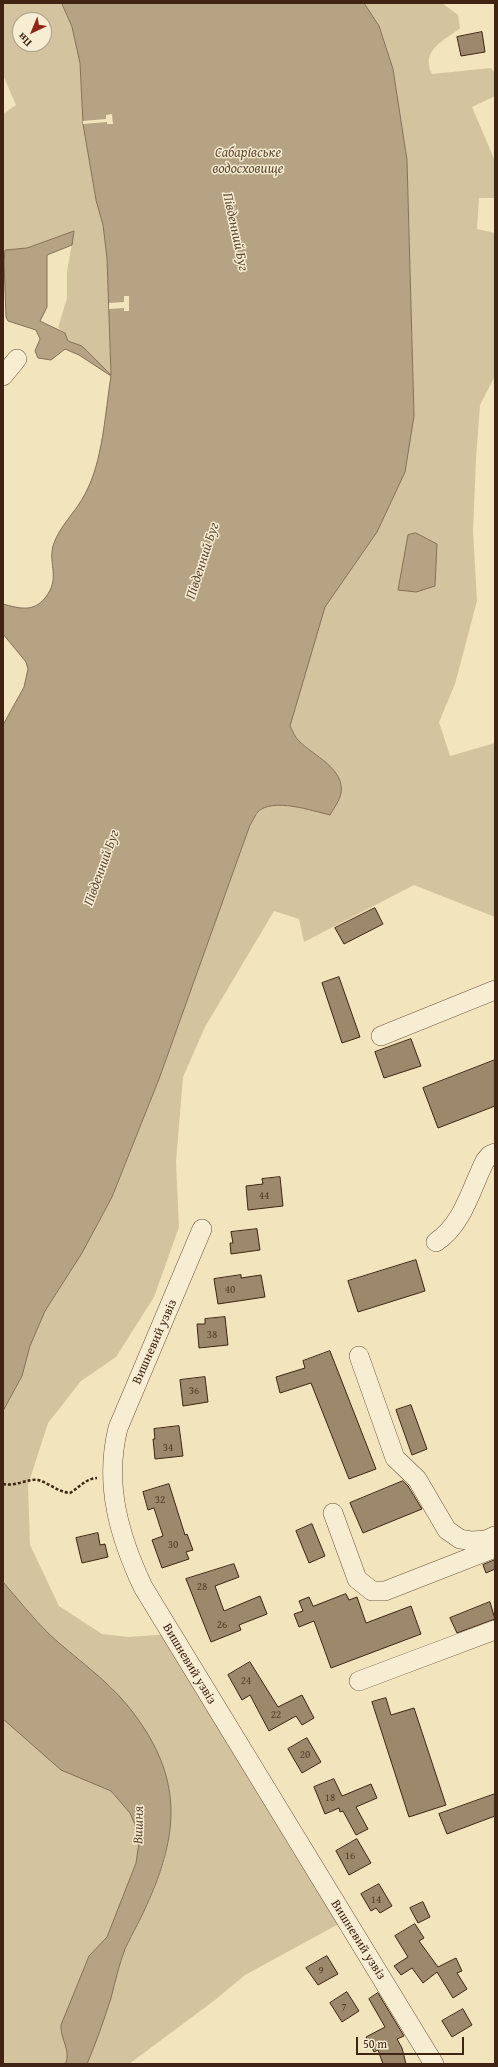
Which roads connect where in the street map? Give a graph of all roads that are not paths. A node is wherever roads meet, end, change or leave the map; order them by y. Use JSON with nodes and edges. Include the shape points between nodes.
{"nodes":[{"id":1,"x":17,"y":359,"type":"dead end"},
{"id":2,"x":3,"y":376,"type":"edge"},
{"id":3,"x":495,"y":990,"type":"edge"},
{"id":4,"x":381,"y":1036,"type":"dead end"},
{"id":5,"x":495,"y":1153,"type":"edge"},
{"id":6,"x":202,"y":1230,"type":"dead end"},
{"id":7,"x":436,"y":1242,"type":"dead end"},
{"id":8,"x":359,"y":1356,"type":"dead end"},
{"id":9,"x":333,"y":1512,"type":"dead end"},
{"id":10,"x":495,"y":1536,"type":"edge"},
{"id":11,"x":495,"y":1548,"type":"edge"},
{"id":12,"x":495,"y":1630,"type":"edge"},
{"id":13,"x":359,"y":1681,"type":"dead end"},
{"id":14,"x":434,"y":2064,"type":"edge"}],
"edges":[{"from":1,"to":2,"type":"street"},
{"from":3,"to":4,"type":"street"},
{"from":5,"to":7,"type":"street","via":[[485,1161],[450,1230]]},
{"from":6,"to":14,"type":"street","name":"Вишневий узвіз","via":[[118,1428],[113,1448],[112,1486],[122,1536],[142,1587]]},
{"from":8,"to":10,"type":"street","via":[[394,1458],[417,1479],[447,1530],[460,1539],[472,1541]]},
{"from":9,"to":11,"type":"street","via":[[357,1579],[372,1591],[385,1591]]},
{"from":12,"to":13,"type":"street"}]}
